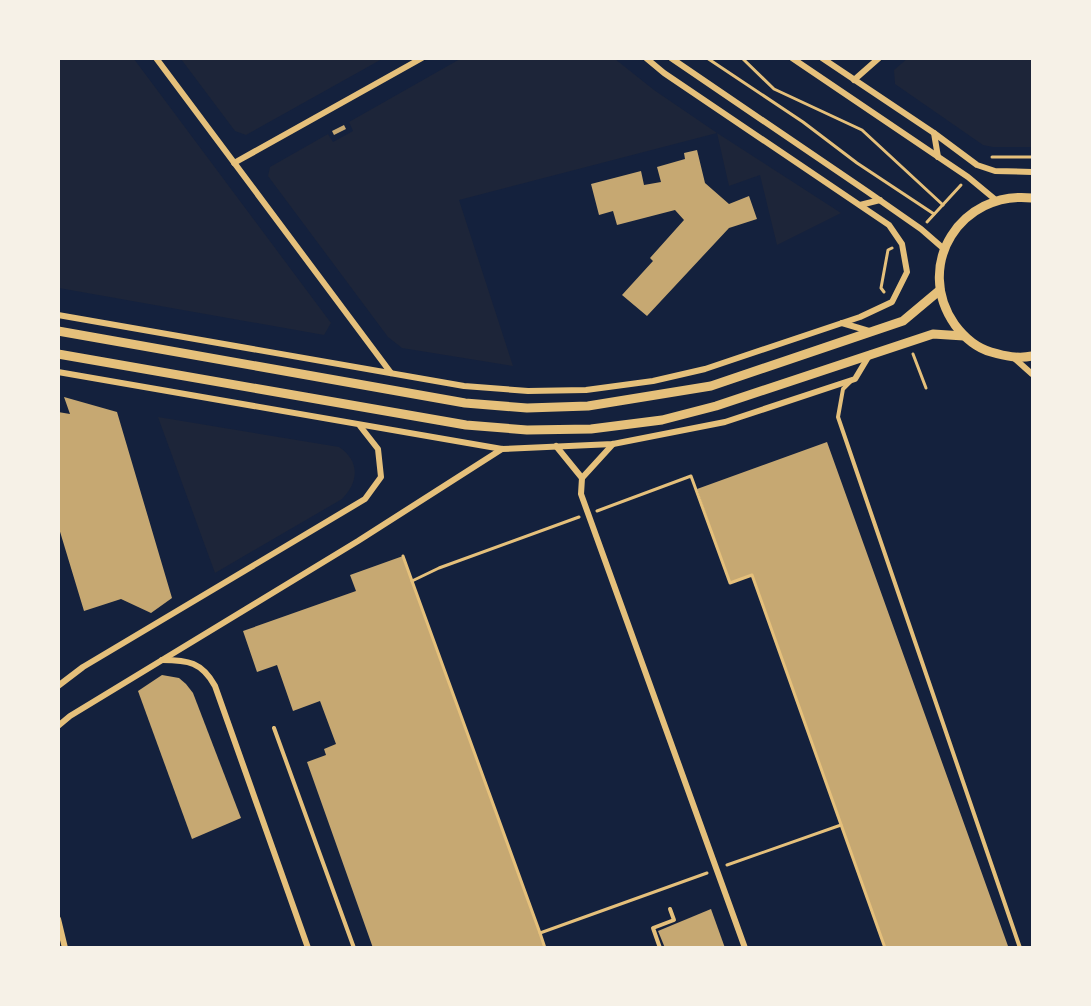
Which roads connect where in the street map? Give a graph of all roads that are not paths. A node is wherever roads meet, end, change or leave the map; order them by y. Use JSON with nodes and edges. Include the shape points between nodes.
{"nodes":[{"id":1,"x":156,"y":58,"type":"edge"},
{"id":2,"x":422,"y":58,"type":"edge"},
{"id":3,"x":646,"y":58,"type":"edge"},
{"id":4,"x":671,"y":58,"type":"edge"},
{"id":5,"x":792,"y":58,"type":"edge"},
{"id":6,"x":822,"y":58,"type":"edge"},
{"id":7,"x":879,"y":58,"type":"edge"},
{"id":8,"x":854,"y":80,"type":"junction"},
{"id":9,"x":934,"y":133,"type":"junction"},
{"id":10,"x":938,"y":156,"type":"junction"},
{"id":11,"x":234,"y":164,"type":"junction"},
{"id":12,"x":1032,"y":172,"type":"edge"},
{"id":13,"x":1032,"y":198,"type":"edge"},
{"id":14,"x":880,"y":200,"type":"junction"},
{"id":15,"x":997,"y":201,"type":"junction"},
{"id":16,"x":860,"y":205,"type":"junction"},
{"id":17,"x":944,"y":249,"type":"junction"},
{"id":18,"x":940,"y":290,"type":"junction"},
{"id":19,"x":58,"y":315,"type":"edge"},
{"id":20,"x":842,"y":323,"type":"junction"},
{"id":21,"x":58,"y":331,"type":"edge"},
{"id":22,"x":869,"y":331,"type":"junction"},
{"id":23,"x":964,"y":336,"type":"junction"},
{"id":24,"x":58,"y":354,"type":"edge"},
{"id":25,"x":871,"y":354,"type":"junction"},
{"id":26,"x":1032,"y":356,"type":"edge"},
{"id":27,"x":1014,"y":357,"type":"junction"},
{"id":28,"x":58,"y":372,"type":"edge"},
{"id":29,"x":391,"y":374,"type":"junction"},
{"id":30,"x":1032,"y":374,"type":"edge"},
{"id":31,"x":855,"y":379,"type":"junction"},
{"id":32,"x":360,"y":426,"type":"junction"},
{"id":33,"x":613,"y":444,"type":"junction"},
{"id":34,"x":556,"y":446,"type":"junction"},
{"id":35,"x":502,"y":449,"type":"junction"},
{"id":36,"x":582,"y":478,"type":"junction"},
{"id":37,"x":162,"y":660,"type":"junction"},
{"id":38,"x":58,"y":686,"type":"edge"},
{"id":39,"x":58,"y":726,"type":"edge"},
{"id":40,"x":274,"y":728,"type":"dead end"},
{"id":41,"x":670,"y":909,"type":"dead end"},
{"id":42,"x":58,"y":919,"type":"edge"},
{"id":43,"x":65,"y":948,"type":"edge"},
{"id":44,"x":308,"y":948,"type":"edge"},
{"id":45,"x":354,"y":948,"type":"edge"},
{"id":46,"x":660,"y":948,"type":"edge"},
{"id":47,"x":745,"y":948,"type":"edge"},
{"id":48,"x":1020,"y":948,"type":"edge"}],
"edges":[{"from":1,"to":11,"type":"street"},
{"from":2,"to":11,"type":"street"},
{"from":3,"to":16,"type":"street"},
{"from":4,"to":14,"type":"street"},
{"from":5,"to":10,"type":"street"},
{"from":6,"to":8,"type":"street"},
{"from":7,"to":8,"type":"street"},
{"from":8,"to":9,"type":"street"},
{"from":9,"to":10,"type":"street"},
{"from":9,"to":12,"type":"street","via":[[977,165],[995,171]]},
{"from":10,"to":15,"type":"street"},
{"from":11,"to":29,"type":"street"},
{"from":13,"to":15,"type":"street"},
{"from":14,"to":16,"type":"street"},
{"from":14,"to":17,"type":"street"},
{"from":15,"to":17,"type":"street","via":[[965,218]]},
{"from":16,"to":20,"type":"street","via":[[889,225],[902,244],[907,272],[892,302]]},
{"from":17,"to":18,"type":"street"},
{"from":18,"to":22,"type":"street","via":[[903,321]]},
{"from":18,"to":23,"type":"street","via":[[948,316]]},
{"from":19,"to":29,"type":"street"},
{"from":20,"to":22,"type":"street"},
{"from":20,"to":29,"type":"street","via":[[705,369],[586,390],[464,386]]},
{"from":21,"to":22,"type":"street","via":[[465,403],[527,408],[588,406],[711,386]]},
{"from":23,"to":25,"type":"street","via":[[933,334]]},
{"from":23,"to":27,"type":"street","via":[[987,351]]},
{"from":24,"to":25,"type":"street","via":[[466,426],[526,430],[591,429],[662,420]]},
{"from":25,"to":31,"type":"street"},
{"from":26,"to":27,"type":"street"},
{"from":27,"to":30,"type":"street"},
{"from":28,"to":32,"type":"street"},
{"from":31,"to":33,"type":"street","via":[[725,422]]},
{"from":31,"to":48,"type":"lane","via":[[843,388],[838,417]]},
{"from":32,"to":35,"type":"street"},
{"from":32,"to":38,"type":"street","via":[[378,449],[381,477],[365,499],[83,667]]},
{"from":33,"to":34,"type":"street"},
{"from":33,"to":36,"type":"street"},
{"from":34,"to":35,"type":"street"},
{"from":34,"to":36,"type":"street"},
{"from":35,"to":37,"type":"street"},
{"from":36,"to":47,"type":"street","via":[[581,494]]},
{"from":37,"to":39,"type":"street"},
{"from":37,"to":44,"type":"street","via":[[184,660],[208,673],[215,686]]},
{"from":40,"to":45,"type":"lane"},
{"from":41,"to":46,"type":"lane","via":[[674,920],[653,928]]},
{"from":42,"to":43,"type":"street"}]}
